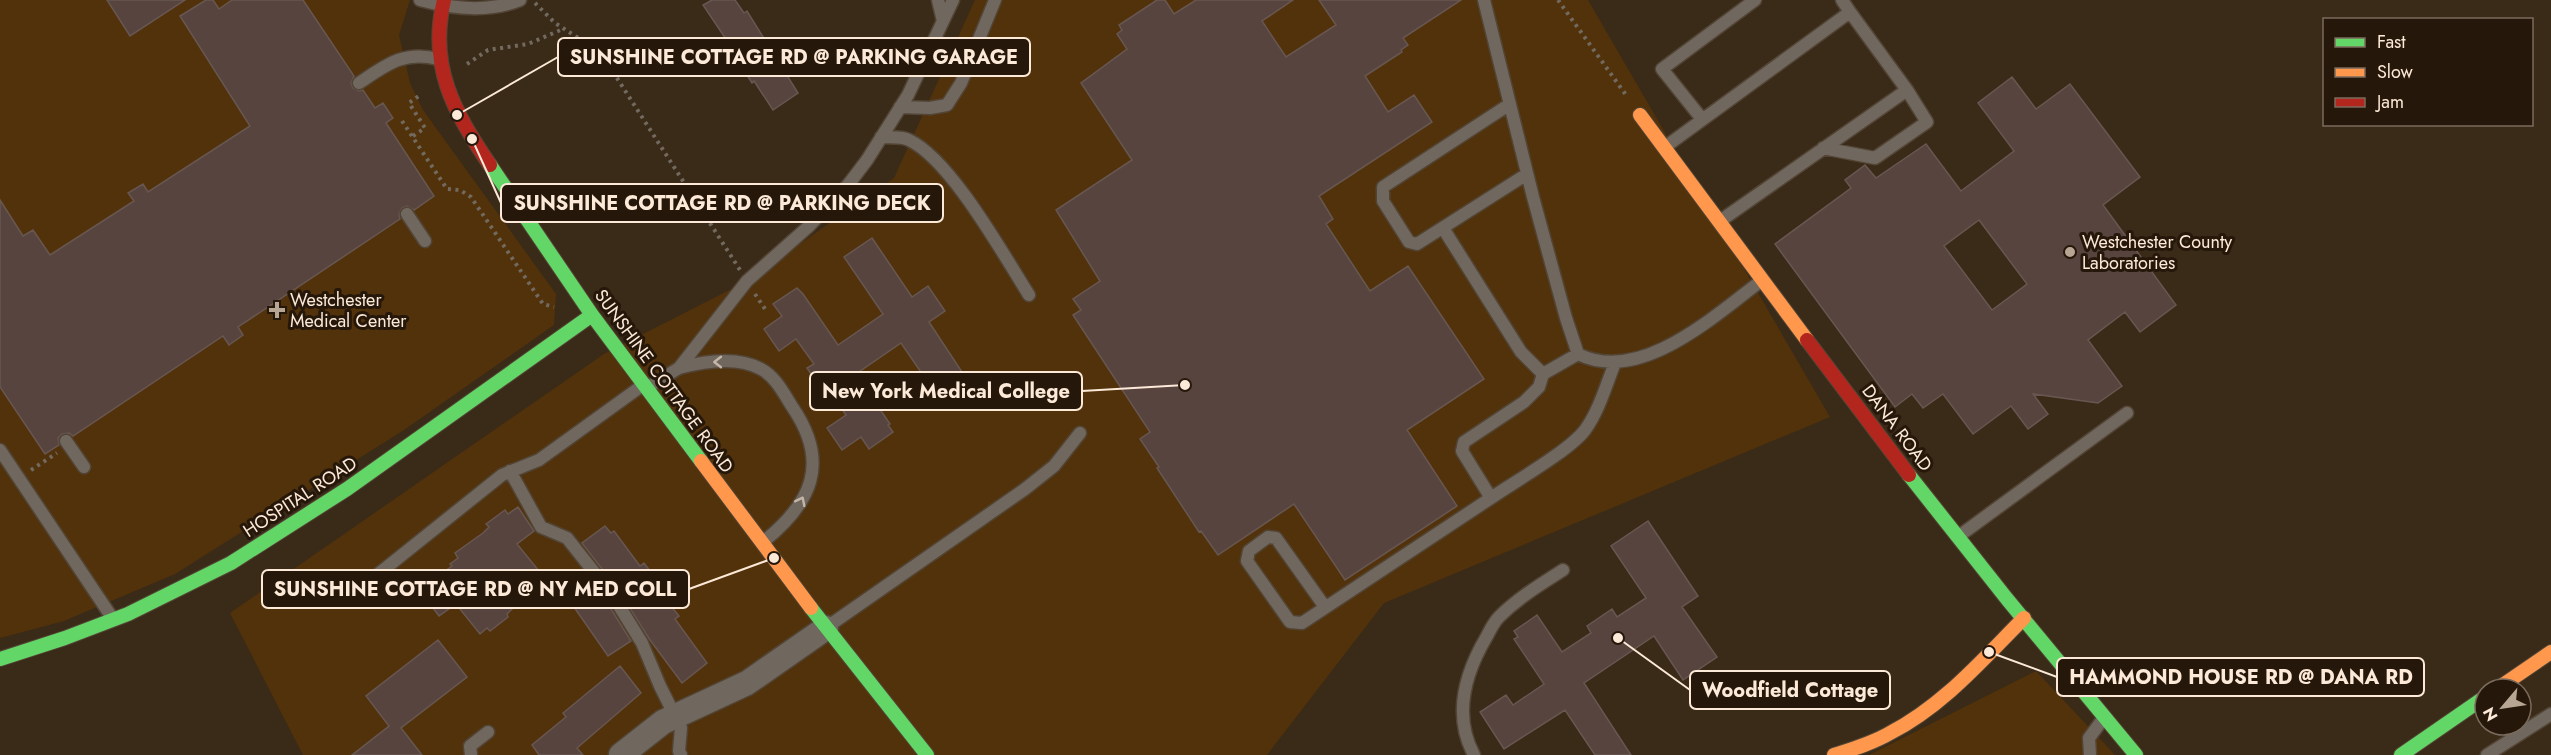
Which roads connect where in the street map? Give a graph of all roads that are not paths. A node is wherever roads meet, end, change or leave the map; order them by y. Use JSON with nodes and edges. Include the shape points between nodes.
{"nodes":[{"id":1,"x":420,"y":0,"type":"edge"},
{"id":2,"x":520,"y":0,"type":"edge"},
{"id":3,"x":938,"y":0,"type":"edge"},
{"id":4,"x":953,"y":0,"type":"edge"},
{"id":5,"x":995,"y":0,"type":"edge"},
{"id":6,"x":1485,"y":0,"type":"edge"},
{"id":7,"x":1755,"y":0,"type":"edge"},
{"id":8,"x":1842,"y":0,"type":"edge"},
{"id":9,"x":443,"y":3,"type":"edge"},
{"id":10,"x":1850,"y":12,"type":"junction"},
{"id":11,"x":943,"y":21,"type":"junction"},
{"id":12,"x":439,"y":59,"type":"junction"},
{"id":13,"x":359,"y":83,"type":"dead end"},
{"id":14,"x":1907,"y":90,"type":"junction"},
{"id":15,"x":1510,"y":104,"type":"junction"},
{"id":16,"x":900,"y":107,"type":"junction"},
{"id":17,"x":1640,"y":115,"type":"road end"},
{"id":18,"x":1702,"y":119,"type":"junction"},
{"id":19,"x":881,"y":137,"type":"junction"},
{"id":20,"x":1664,"y":147,"type":"junction"},
{"id":21,"x":1823,"y":148,"type":"junction"},
{"id":22,"x":1527,"y":174,"type":"junction"},
{"id":23,"x":407,"y":214,"type":"dead end"},
{"id":24,"x":1719,"y":222,"type":"junction"},
{"id":25,"x":1443,"y":228,"type":"junction"},
{"id":26,"x":425,"y":241,"type":"dead end"},
{"id":27,"x":1762,"y":280,"type":"junction"},
{"id":28,"x":1029,"y":294,"type":"dead end"},
{"id":29,"x":592,"y":315,"type":"junction"},
{"id":30,"x":1578,"y":354,"type":"junction"},
{"id":31,"x":1615,"y":363,"type":"junction"},
{"id":32,"x":679,"y":368,"type":"junction"},
{"id":33,"x":1543,"y":374,"type":"junction"},
{"id":34,"x":645,"y":386,"type":"junction"},
{"id":35,"x":2127,"y":413,"type":"dead end"},
{"id":36,"x":1080,"y":433,"type":"dead end"},
{"id":37,"x":66,"y":441,"type":"dead end"},
{"id":38,"x":0,"y":450,"type":"edge"},
{"id":39,"x":84,"y":467,"type":"dead end"},
{"id":40,"x":510,"y":471,"type":"junction"},
{"id":41,"x":1491,"y":498,"type":"junction"},
{"id":42,"x":1958,"y":536,"type":"junction"},
{"id":43,"x":762,"y":543,"type":"junction"},
{"id":44,"x":1563,"y":570,"type":"dead end"},
{"id":45,"x":372,"y":579,"type":"dead end"},
{"id":46,"x":1325,"y":607,"type":"junction"},
{"id":47,"x":2024,"y":618,"type":"junction"},
{"id":48,"x":113,"y":620,"type":"junction"},
{"id":49,"x":826,"y":628,"type":"junction"},
{"id":50,"x":2551,"y":652,"type":"edge"},
{"id":51,"x":0,"y":659,"type":"edge"},
{"id":52,"x":2515,"y":677,"type":"edge"},
{"id":53,"x":2473,"y":706,"type":"edge"},
{"id":54,"x":2551,"y":714,"type":"edge"},
{"id":55,"x":675,"y":716,"type":"junction"},
{"id":56,"x":2104,"y":718,"type":"junction"},
{"id":57,"x":488,"y":732,"type":"dead end"},
{"id":58,"x":471,"y":755,"type":"edge"},
{"id":59,"x":621,"y":755,"type":"edge"},
{"id":60,"x":681,"y":755,"type":"edge"},
{"id":61,"x":927,"y":755,"type":"edge"},
{"id":62,"x":1474,"y":755,"type":"edge"},
{"id":63,"x":1834,"y":755,"type":"edge"},
{"id":64,"x":2090,"y":755,"type":"edge"},
{"id":65,"x":2136,"y":755,"type":"edge"},
{"id":66,"x":2401,"y":755,"type":"edge"},
{"id":67,"x":2487,"y":755,"type":"edge"}],
"edges":[{"from":1,"to":9,"type":"lane"},
{"from":2,"to":9,"type":"lane","via":[[491,9]]},
{"from":3,"to":11,"type":"lane"},
{"from":4,"to":11,"type":"lane"},
{"from":5,"to":16,"type":"lane","via":[[961,83],[946,105]]},
{"from":6,"to":15,"type":"lane"},
{"from":7,"to":18,"type":"lane","via":[[1662,69]]},
{"from":8,"to":10,"type":"lane"},
{"from":9,"to":12,"type":"street","name":"SUNSHINE COTTAGE ROAD"},
{"from":10,"to":14,"type":"lane"},
{"from":10,"to":18,"type":"lane"},
{"from":11,"to":16,"type":"lane"},
{"from":12,"to":13,"type":"lane","via":[[417,56],[394,60]]},
{"from":12,"to":29,"type":"street","name":"SUNSHINE COTTAGE ROAD","via":[[457,115]]},
{"from":14,"to":21,"type":"lane"},
{"from":14,"to":21,"type":"lane","via":[[1927,122],[1891,149],[1875,158]]},
{"from":15,"to":22,"type":"lane"},
{"from":15,"to":25,"type":"lane","via":[[1383,187],[1383,201],[1409,242],[1417,244]]},
{"from":16,"to":19,"type":"lane"},
{"from":17,"to":20,"type":"street","name":"DANA ROAD"},
{"from":18,"to":20,"type":"lane"},
{"from":19,"to":28,"type":"lane","via":[[907,139],[930,156],[962,191]]},
{"from":19,"to":32,"type":"lane","via":[[848,185],[747,281]]},
{"from":20,"to":24,"type":"street","name":"DANA ROAD"},
{"from":21,"to":24,"type":"lane"},
{"from":22,"to":25,"type":"lane"},
{"from":22,"to":30,"type":"lane"},
{"from":23,"to":26,"type":"lane"},
{"from":24,"to":27,"type":"street","name":"DANA ROAD"},
{"from":25,"to":33,"type":"lane","via":[[1521,352]]},
{"from":27,"to":31,"type":"lane","via":[[1680,341]]},
{"from":27,"to":42,"type":"street","name":"DANA ROAD"},
{"from":29,"to":34,"type":"street","name":"SUNSHINE COTTAGE ROAD"},
{"from":29,"to":48,"type":"street","name":"HOSPITAL ROAD","via":[[301,520],[198,580]]},
{"from":30,"to":31,"type":"lane","via":[[1593,361]]},
{"from":30,"to":33,"type":"lane"},
{"from":31,"to":41,"type":"lane","via":[[1584,431],[1570,445]]},
{"from":32,"to":34,"type":"lane"},
{"from":43,"to":32,"type":"lane","one_way":true,"via":[[795,512],[810,480],[814,462],[806,427],[777,383],[761,369],[722,361]]},
{"from":33,"to":41,"type":"lane","via":[[1539,387],[1524,402],[1464,442],[1462,451]]},
{"from":34,"to":40,"type":"lane","via":[[539,460]]},
{"from":34,"to":43,"type":"street","name":"SUNSHINE COTTAGE ROAD"},
{"from":35,"to":42,"type":"lane"},
{"from":36,"to":49,"type":"lane","via":[[1054,466],[1025,489]]},
{"from":37,"to":39,"type":"lane"},
{"from":38,"to":48,"type":"lane"},
{"from":40,"to":45,"type":"lane"},
{"from":40,"to":55,"type":"lane","via":[[541,527],[567,538],[613,596],[642,643]]},
{"from":41,"to":46,"type":"lane"},
{"from":42,"to":47,"type":"street","name":"DANA ROAD"},
{"from":43,"to":49,"type":"street","name":"SUNSHINE COTTAGE ROAD"},
{"from":44,"to":62,"type":"lane","via":[[1497,618],[1475,656],[1465,684],[1462,721]]},
{"from":46,"to":46,"type":"lane","via":[[1302,623],[1290,622],[1247,561],[1249,551],[1268,537],[1276,538]]},
{"from":47,"to":56,"type":"street","name":"DANA ROAD"},
{"from":47,"to":63,"type":"street","via":[[1954,687],[1899,729]]},
{"from":48,"to":51,"type":"street","name":"HOSPITAL ROAD"},
{"from":49,"to":55,"type":"street","via":[[747,683]]},
{"from":49,"to":61,"type":"street","name":"SUNSHINE COTTAGE ROAD"},
{"from":50,"to":52,"type":"street"},
{"from":53,"to":66,"type":"street"},
{"from":54,"to":67,"type":"lane"},
{"from":55,"to":59,"type":"street"},
{"from":55,"to":60,"type":"lane","via":[[682,731]]},
{"from":56,"to":64,"type":"lane","via":[[2089,738]]},
{"from":56,"to":65,"type":"street","name":"DANA ROAD"},
{"from":57,"to":58,"type":"lane","via":[[470,746]]}]}
